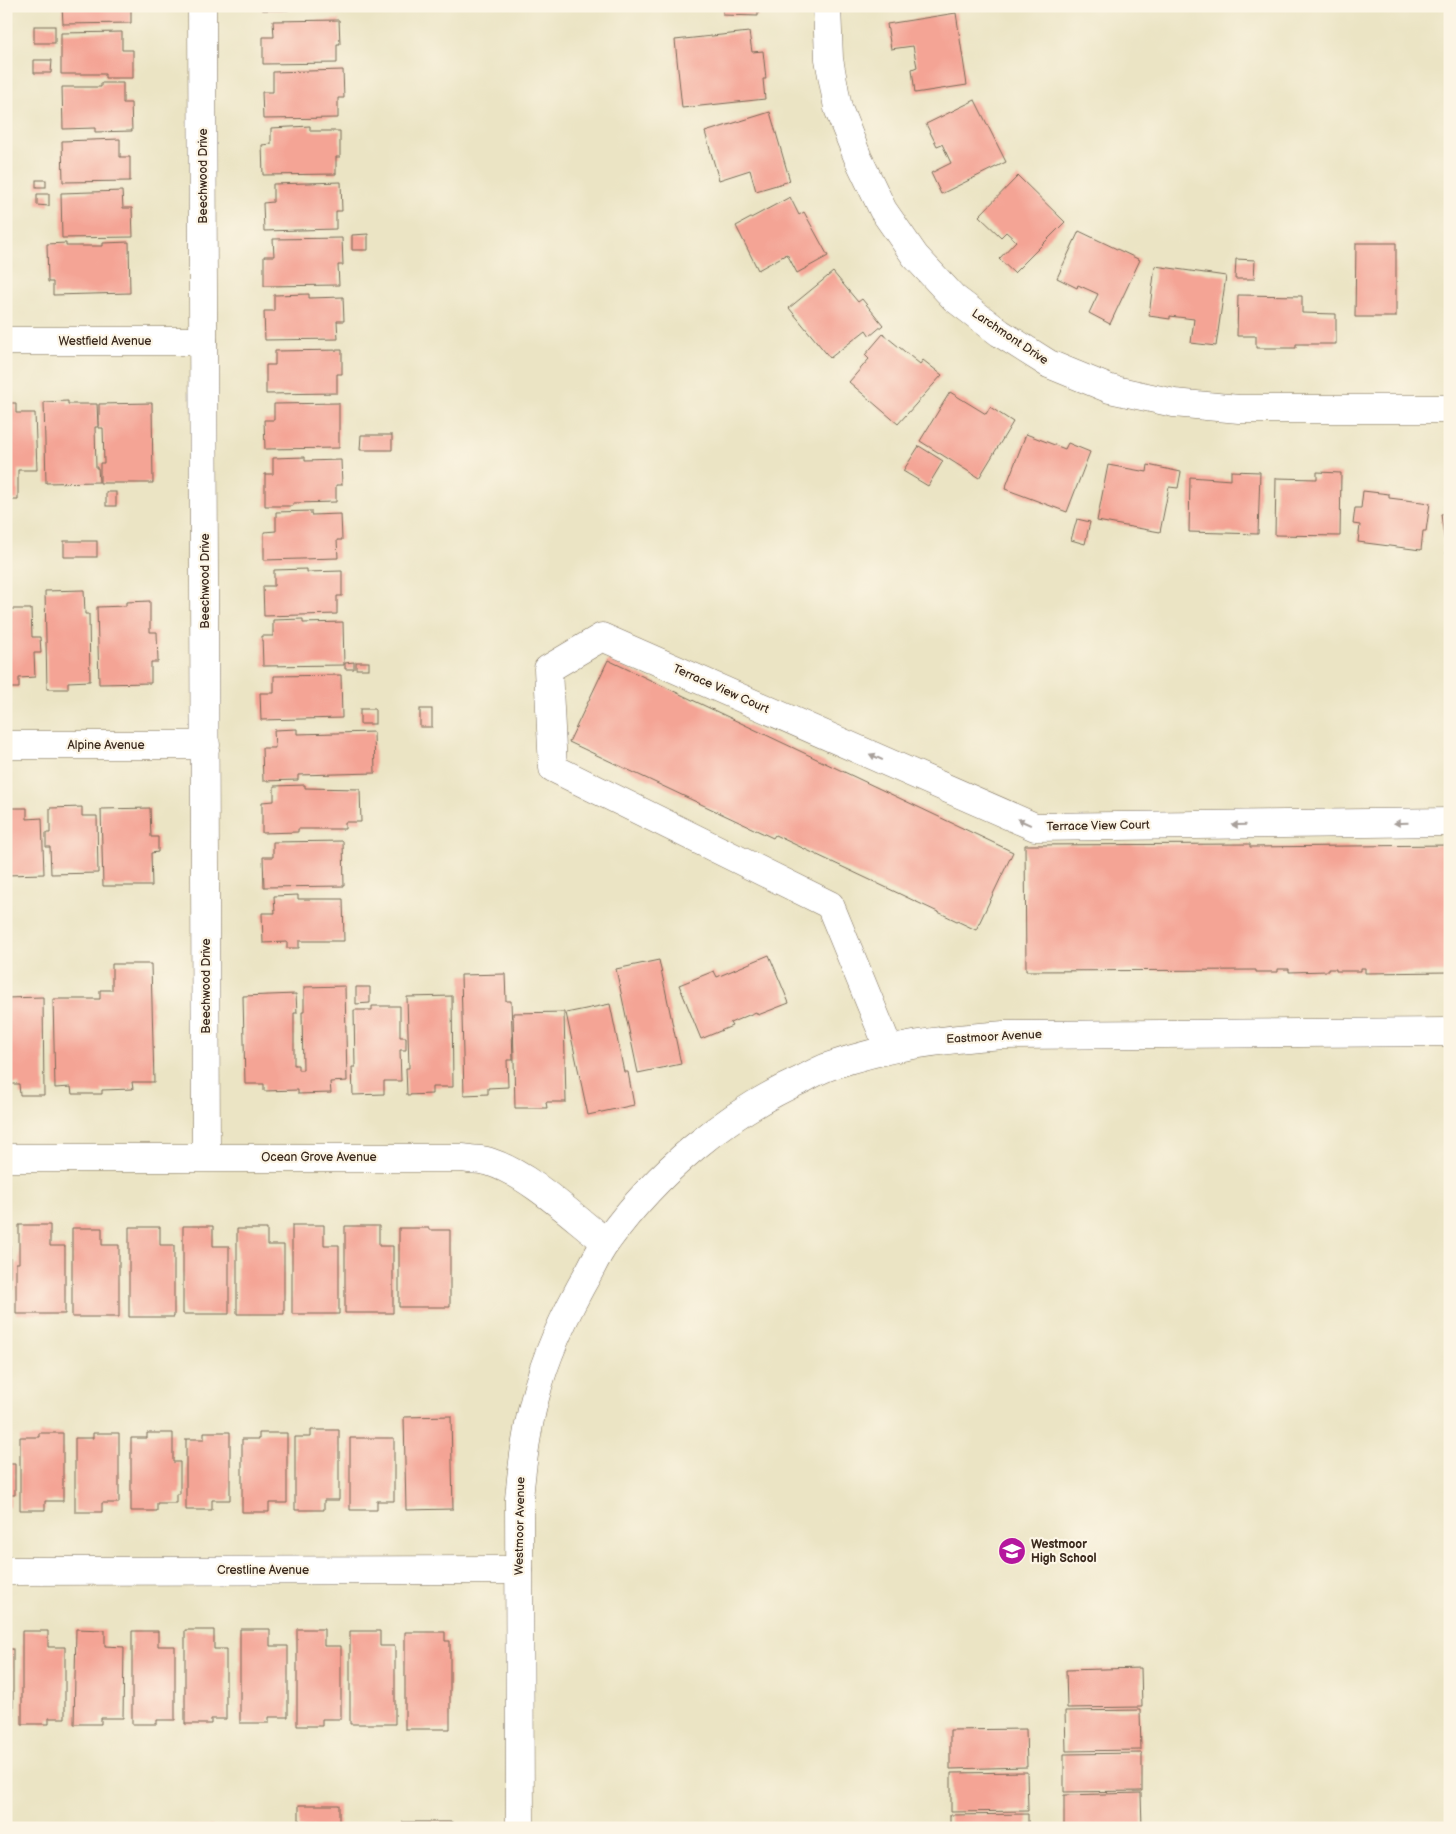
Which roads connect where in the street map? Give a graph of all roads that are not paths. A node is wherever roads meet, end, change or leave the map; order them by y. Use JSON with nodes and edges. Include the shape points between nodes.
{"nodes":[{"id":1,"x":202,"y":6,"type":"edge"},
{"id":2,"x":827,"y":6,"type":"edge"},
{"id":3,"x":6,"y":341,"type":"edge"},
{"id":4,"x":203,"y":341,"type":"junction"},
{"id":5,"x":1450,"y":408,"type":"edge"},
{"id":6,"x":6,"y":745,"type":"edge"},
{"id":7,"x":206,"y":745,"type":"junction"},
{"id":8,"x":1450,"y":822,"type":"edge"},
{"id":9,"x":1450,"y":1032,"type":"edge"},
{"id":10,"x":889,"y":1049,"type":"junction"},
{"id":11,"x":206,"y":1157,"type":"junction"},
{"id":12,"x":6,"y":1158,"type":"edge"},
{"id":13,"x":606,"y":1242,"type":"junction"},
{"id":14,"x":519,"y":1570,"type":"junction"},
{"id":15,"x":6,"y":1571,"type":"edge"},
{"id":16,"x":520,"y":1828,"type":"edge"}],
"edges":[{"from":1,"to":4,"type":"street","name":"Beechwood Drive"},
{"from":2,"to":5,"type":"street","name":"Larchmont Drive","via":[[829,58],[838,108],[884,210],[915,256],[947,291],[1000,333],[1048,364],[1110,389],[1174,403],[1239,409]]},
{"from":3,"to":4,"type":"street","name":"Westfield Avenue"},
{"from":4,"to":7,"type":"street","name":"Beechwood Drive"},
{"from":6,"to":7,"type":"street","name":"Alpine Avenue"},
{"from":7,"to":11,"type":"street","name":"Beechwood Drive"},
{"from":8,"to":10,"type":"street","name":"Terrace View Court","one_way":true,"via":[[1035,827],[602,637],[548,669],[553,768],[830,905]]},
{"from":9,"to":10,"type":"street","name":"Eastmoor Avenue","via":[[1004,1035],[947,1039]]},
{"from":10,"to":13,"type":"street","name":"Eastmoor Avenue","via":[[829,1066],[775,1091],[724,1123],[679,1160],[640,1199]]},
{"from":11,"to":12,"type":"street","name":"Ocean Grove Avenue"},
{"from":11,"to":13,"type":"street","name":"Ocean Grove Avenue","via":[[463,1158],[488,1162],[528,1182]]},
{"from":13,"to":14,"type":"street","name":"Westmoor Avenue","via":[[574,1298],[551,1349],[535,1397],[524,1447],[520,1490]]},
{"from":14,"to":15,"type":"street","name":"Crestline Avenue"},
{"from":14,"to":16,"type":"street","name":"Westmoor Avenue"}]}
